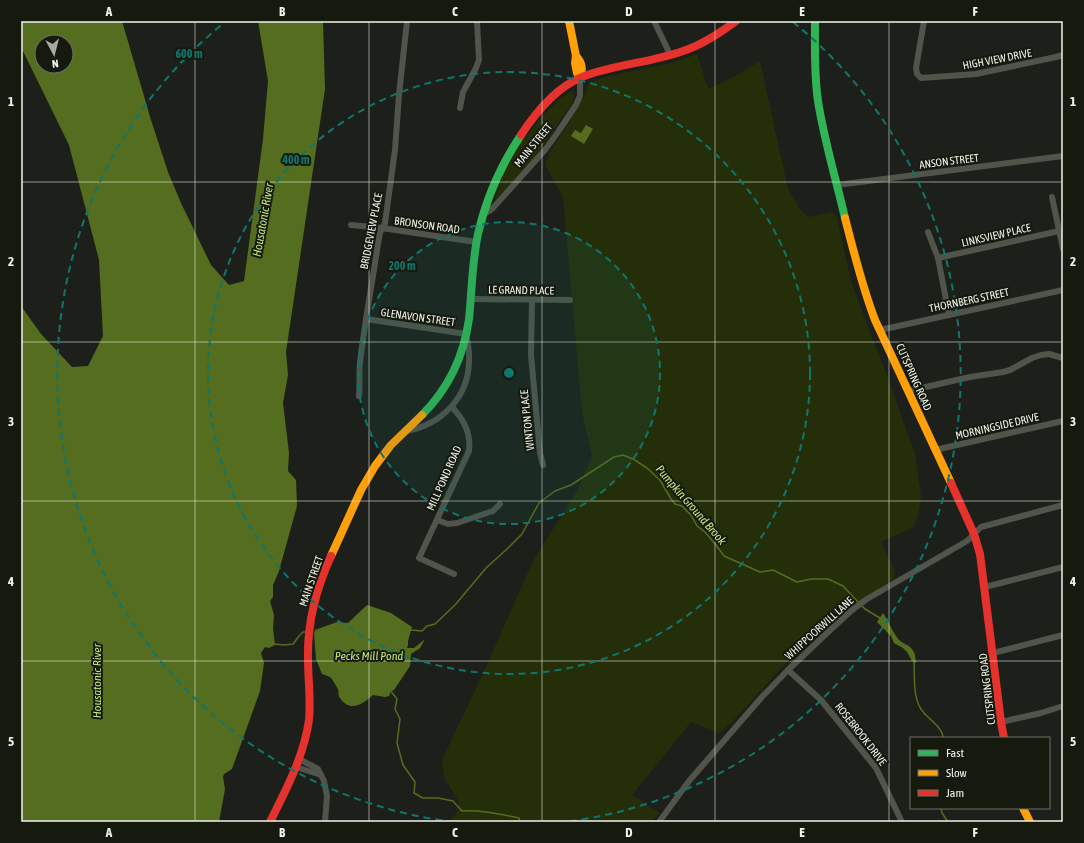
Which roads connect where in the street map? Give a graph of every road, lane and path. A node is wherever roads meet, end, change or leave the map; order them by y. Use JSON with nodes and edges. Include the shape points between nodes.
{"nodes":[{"id":1,"x":407,"y":21,"type":"edge"},
{"id":2,"x":477,"y":21,"type":"edge"},
{"id":3,"x":569,"y":21,"type":"edge"},
{"id":4,"x":654,"y":21,"type":"edge"},
{"id":5,"x":736,"y":21,"type":"edge"},
{"id":6,"x":815,"y":21,"type":"edge"},
{"id":7,"x":924,"y":21,"type":"edge"},
{"id":8,"x":1063,"y":55,"type":"edge"},
{"id":9,"x":670,"y":56,"type":"junction"},
{"id":10,"x":580,"y":78,"type":"junction"},
{"id":11,"x":460,"y":108,"type":"dead end"},
{"id":12,"x":1063,"y":156,"type":"edge"},
{"id":13,"x":837,"y":186,"type":"junction"},
{"id":14,"x":1052,"y":197,"type":"dead end"},
{"id":15,"x":483,"y":215,"type":"junction"},
{"id":16,"x":351,"y":225,"type":"dead end"},
{"id":17,"x":382,"y":228,"type":"junction"},
{"id":18,"x":1059,"y":231,"type":"junction"},
{"id":19,"x":928,"y":232,"type":"dead end"},
{"id":20,"x":476,"y":242,"type":"junction"},
{"id":21,"x":1063,"y":249,"type":"edge"},
{"id":22,"x":938,"y":258,"type":"junction"},
{"id":23,"x":1063,"y":290,"type":"edge"},
{"id":24,"x":470,"y":298,"type":"junction"},
{"id":25,"x":532,"y":300,"type":"junction"},
{"id":26,"x":570,"y":300,"type":"dead end"},
{"id":27,"x":949,"y":315,"type":"junction"},
{"id":28,"x":366,"y":320,"type":"junction"},
{"id":29,"x":880,"y":330,"type":"junction"},
{"id":30,"x":466,"y":334,"type":"junction"},
{"id":31,"x":1063,"y":358,"type":"edge"},
{"id":32,"x":908,"y":391,"type":"junction"},
{"id":33,"x":359,"y":396,"type":"dead end"},
{"id":34,"x":452,"y":407,"type":"junction"},
{"id":35,"x":1063,"y":421,"type":"edge"},
{"id":36,"x":406,"y":431,"type":"junction"},
{"id":37,"x":935,"y":450,"type":"junction"},
{"id":38,"x":543,"y":465,"type":"dead end"},
{"id":39,"x":500,"y":504,"type":"dead end"},
{"id":40,"x":1063,"y":506,"type":"edge"},
{"id":41,"x":437,"y":520,"type":"junction"},
{"id":42,"x":974,"y":534,"type":"junction"},
{"id":43,"x":1063,"y":567,"type":"edge"},
{"id":44,"x":454,"y":574,"type":"dead end"},
{"id":45,"x":985,"y":587,"type":"junction"},
{"id":46,"x":1063,"y":635,"type":"edge"},
{"id":47,"x":994,"y":653,"type":"junction"},
{"id":48,"x":788,"y":670,"type":"junction"},
{"id":49,"x":1063,"y":706,"type":"edge"},
{"id":50,"x":1001,"y":722,"type":"junction"},
{"id":51,"x":1004,"y":737,"type":"edge"},
{"id":52,"x":299,"y":759,"type":"junction"},
{"id":53,"x":296,"y":767,"type":"junction"},
{"id":54,"x":321,"y":775,"type":"junction"},
{"id":55,"x":1023,"y":809,"type":"edge"},
{"id":56,"x":270,"y":822,"type":"edge"},
{"id":57,"x":325,"y":822,"type":"edge"},
{"id":58,"x":659,"y":822,"type":"edge"},
{"id":59,"x":902,"y":822,"type":"edge"},
{"id":60,"x":1030,"y":822,"type":"edge"}],
"edges":[{"from":1,"to":17,"type":"street","name":"BRIDGEVIEW PLACE","via":[[395,150],[385,223]]},
{"from":2,"to":11,"type":"street","via":[[479,60],[462,92]]},
{"from":3,"to":10,"type":"main road","via":[[575,63]]},
{"from":4,"to":9,"type":"street"},
{"from":5,"to":9,"type":"main road","name":"MAIN STREET","via":[[706,41]]},
{"from":6,"to":13,"type":"main road","name":"CUTSPRING ROAD","via":[[818,101]]},
{"from":7,"to":8,"type":"street","name":"HIGH VIEW DRIVE","via":[[916,68],[921,78],[976,74]]},
{"from":9,"to":10,"type":"main road","name":"MAIN STREET"},
{"from":10,"to":15,"type":"main road","name":"MAIN STREET","via":[[551,99],[530,121],[501,168]]},
{"from":10,"to":15,"type":"street","name":"MAIN STREET","via":[[580,96],[558,132],[492,209]]},
{"from":12,"to":13,"type":"street","name":"ANSON STREET"},
{"from":13,"to":29,"type":"main road","name":"CUTSPRING ROAD","via":[[865,294]]},
{"from":14,"to":18,"type":"street"},
{"from":15,"to":20,"type":"main road","name":"MAIN STREET"},
{"from":16,"to":17,"type":"street","name":"BRONSON ROAD"},
{"from":17,"to":20,"type":"street","name":"BRONSON ROAD"},
{"from":17,"to":28,"type":"street","name":"BRIDGEVIEW PLACE"},
{"from":18,"to":21,"type":"street"},
{"from":18,"to":22,"type":"street","name":"LINKSVIEW PLACE"},
{"from":19,"to":22,"type":"street"},
{"from":20,"to":24,"type":"main road","name":"MAIN STREET"},
{"from":22,"to":27,"type":"street"},
{"from":23,"to":27,"type":"street","name":"THORNBERG STREET"},
{"from":24,"to":25,"type":"street","name":"LE GRAND PLACE"},
{"from":24,"to":30,"type":"main road","name":"MAIN STREET"},
{"from":25,"to":26,"type":"street","name":"LE GRAND PLACE"},
{"from":25,"to":38,"type":"street","name":"WINTON PLACE","via":[[531,355]]},
{"from":27,"to":29,"type":"street","name":"THORNBERG STREET"},
{"from":28,"to":30,"type":"street","name":"GLENAVON STREET"},
{"from":28,"to":33,"type":"street","name":"BRIDGEVIEW PLACE","via":[[359,373]]},
{"from":29,"to":32,"type":"main road","name":"CUTSPRING ROAD"},
{"from":30,"to":34,"type":"street","name":"MAIN STREET","via":[[469,352],[468,371],[461,393]]},
{"from":30,"to":36,"type":"main road","name":"MAIN STREET","via":[[448,381],[432,404]]},
{"from":31,"to":32,"type":"street","via":[[1049,354],[1041,355],[1003,372]]},
{"from":32,"to":37,"type":"main road","name":"CUTSPRING ROAD"},
{"from":34,"to":36,"type":"street","name":"MAIN STREET","via":[[428,424]]},
{"from":34,"to":41,"type":"street","name":"MILL POND ROAD","via":[[466,427],[470,443]]},
{"from":35,"to":37,"type":"street","name":"MORNINGSIDE DRIVE"},
{"from":36,"to":52,"type":"main road","name":"MAIN STREET","via":[[382,455],[369,475],[321,579],[311,611],[308,633],[309,717]]},
{"from":37,"to":42,"type":"main road","name":"CUTSPRING ROAD"},
{"from":39,"to":41,"type":"street","via":[[493,511],[457,523],[448,524]]},
{"from":40,"to":42,"type":"street","name":"WHIPPOORWILL LANE","via":[[981,527]]},
{"from":41,"to":44,"type":"street","name":"MILL POND ROAD","via":[[419,558]]},
{"from":42,"to":45,"type":"main road","name":"CUTSPRING ROAD"},
{"from":42,"to":48,"type":"street","name":"WHIPPOORWILL LANE","via":[[967,541],[867,599]]},
{"from":43,"to":45,"type":"street"},
{"from":45,"to":47,"type":"main road","name":"CUTSPRING ROAD"},
{"from":46,"to":47,"type":"street"},
{"from":47,"to":50,"type":"main road","name":"CUTSPRING ROAD"},
{"from":48,"to":58,"type":"street","name":"WHIPPOORWILL LANE","via":[[689,781]]},
{"from":48,"to":59,"type":"street","name":"ROSEBROOK DRIVE","via":[[824,703],[876,768]]},
{"from":49,"to":50,"type":"street"},
{"from":50,"to":51,"type":"main road","name":"CUTSPRING ROAD"},
{"from":52,"to":53,"type":"main road","name":"MAIN STREET"},
{"from":52,"to":54,"type":"street","via":[[318,768]]},
{"from":53,"to":54,"type":"street"},
{"from":53,"to":56,"type":"main road","name":"MAIN STREET"},
{"from":54,"to":57,"type":"street","via":[[327,791]]},
{"from":55,"to":60,"type":"main road"}]}
